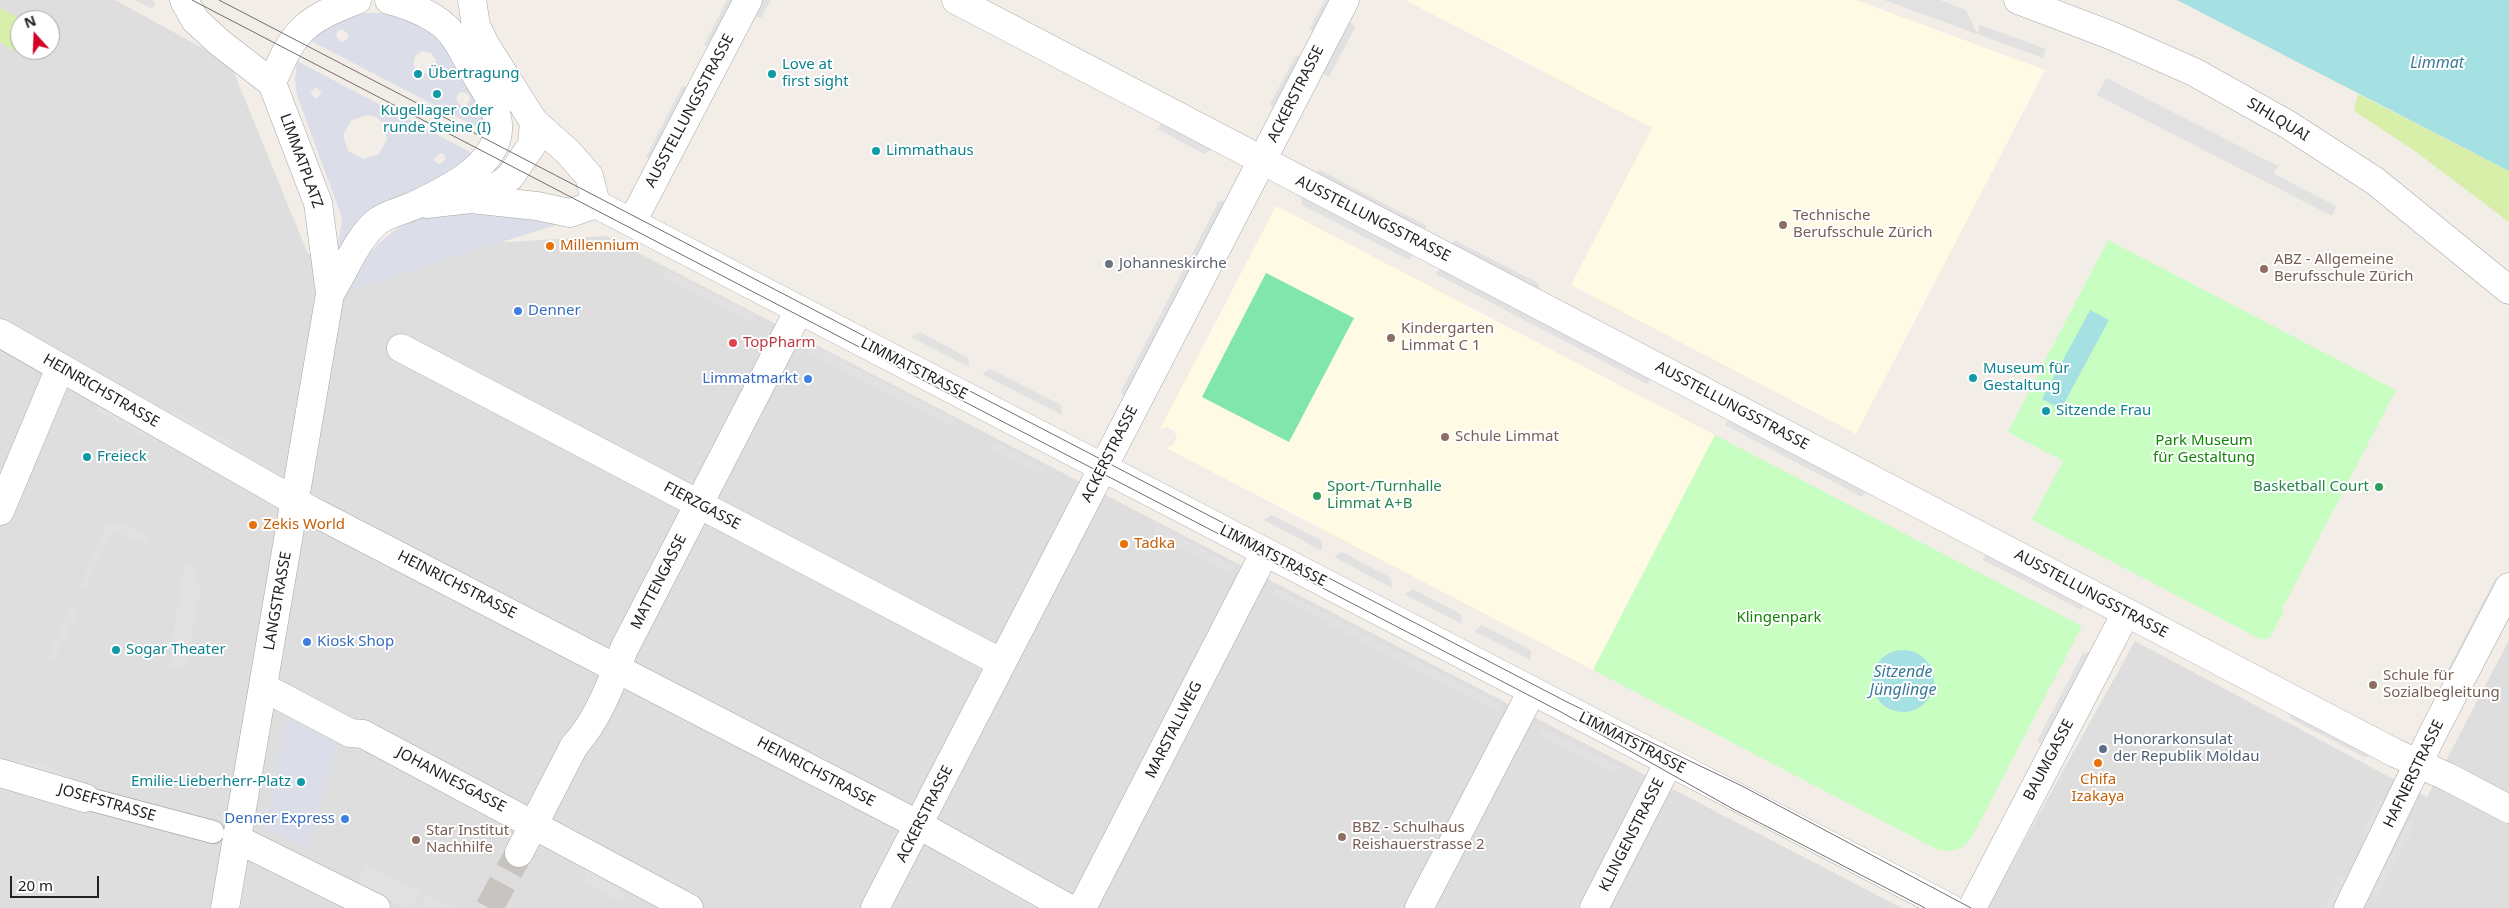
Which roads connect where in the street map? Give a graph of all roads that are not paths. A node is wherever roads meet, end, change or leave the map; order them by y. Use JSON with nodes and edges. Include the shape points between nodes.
{"nodes":[{"id":1,"x":184,"y":0,"type":"edge"},
{"id":2,"x":356,"y":0,"type":"edge"},
{"id":3,"x":390,"y":0,"type":"edge"},
{"id":4,"x":472,"y":0,"type":"edge"},
{"id":5,"x":748,"y":0,"type":"edge"},
{"id":6,"x":956,"y":0,"type":"edge"},
{"id":7,"x":1345,"y":0,"type":"edge"},
{"id":8,"x":2018,"y":0,"type":"edge"},
{"id":9,"x":272,"y":83,"type":"junction"},
{"id":10,"x":534,"y":122,"type":"junction"},
{"id":11,"x":1262,"y":162,"type":"junction"},
{"id":12,"x":471,"y":199,"type":"junction"},
{"id":13,"x":596,"y":204,"type":"junction"},
{"id":14,"x":415,"y":205,"type":"junction"},
{"id":15,"x":632,"y":222,"type":"junction"},
{"id":16,"x":2509,"y":290,"type":"edge"},
{"id":17,"x":330,"y":294,"type":"junction"},
{"id":18,"x":799,"y":310,"type":"junction"},
{"id":19,"x":0,"y":333,"type":"edge"},
{"id":20,"x":401,"y":348,"type":"dead end"},
{"id":21,"x":60,"y":368,"type":"junction"},
{"id":22,"x":1102,"y":467,"type":"junction"},
{"id":23,"x":296,"y":501,"type":"junction"},
{"id":24,"x":699,"y":504,"type":"junction"},
{"id":25,"x":0,"y":511,"type":"edge"},
{"id":26,"x":1265,"y":552,"type":"junction"},
{"id":27,"x":2509,"y":587,"type":"edge"},
{"id":28,"x":2126,"y":613,"type":"junction"},
{"id":29,"x":1002,"y":663,"type":"junction"},
{"id":30,"x":617,"y":668,"type":"junction"},
{"id":31,"x":263,"y":687,"type":"junction"},
{"id":32,"x":1532,"y":691,"type":"junction"},
{"id":33,"x":1670,"y":762,"type":"junction"},
{"id":34,"x":2419,"y":764,"type":"junction"},
{"id":35,"x":0,"y":773,"type":"edge"},
{"id":36,"x":85,"y":798,"type":"joint"},
{"id":37,"x":2509,"y":809,"type":"edge"},
{"id":38,"x":534,"y":824,"type":"junction"},
{"id":39,"x":919,"y":825,"type":"junction"},
{"id":40,"x":225,"y":836,"type":"junction"},
{"id":41,"x":519,"y":853,"type":"tunnel mouth"},
{"id":42,"x":685,"y":906,"type":"edge"},
{"id":43,"x":225,"y":908,"type":"edge"},
{"id":44,"x":376,"y":908,"type":"edge"},
{"id":45,"x":875,"y":908,"type":"edge"},
{"id":46,"x":1068,"y":908,"type":"edge"},
{"id":47,"x":1082,"y":908,"type":"edge"},
{"id":48,"x":1419,"y":908,"type":"edge"},
{"id":49,"x":1594,"y":908,"type":"edge"},
{"id":50,"x":1950,"y":908,"type":"edge"},
{"id":51,"x":1972,"y":908,"type":"edge"},
{"id":52,"x":2348,"y":908,"type":"edge"}],
"edges":[{"from":1,"to":9,"type":"street","via":[[195,20]]},
{"from":2,"to":9,"type":"street","via":[[325,12],[306,24],[286,49]]},
{"from":3,"to":14,"type":"street","via":[[416,8],[452,33],[494,108],[498,124],[496,145],[490,155],[464,176]]},
{"from":4,"to":10,"type":"street","via":[[476,26],[486,46]]},
{"from":5,"to":15,"type":"street","name":"AUSSTELLUNGSSTRASSE"},
{"from":6,"to":11,"type":"street","name":"AUSSTELLUNGSSTRASSE"},
{"from":7,"to":11,"type":"street","name":"ACKERSTRASSE"},
{"from":8,"to":16,"type":"street","name":"SIHLQUAI","via":[[2194,72],[2286,124],[2375,181]]},
{"from":9,"to":17,"type":"street","name":"LIMMATPLATZ","via":[[318,203]]},
{"from":10,"to":12,"type":"street","via":[[532,145],[517,169],[495,188]]},
{"from":10,"to":13,"type":"street","via":[[589,176]]},
{"from":11,"to":22,"type":"street","name":"ACKERSTRASSE"},
{"from":11,"to":28,"type":"street","name":"AUSSTELLUNGSSTRASSE"},
{"from":12,"to":13,"type":"street","via":[[570,213]]},
{"from":12,"to":14,"type":"street"},
{"from":13,"to":15,"type":"street","name":"LIMMATSTRASSE"},
{"from":14,"to":17,"type":"street","via":[[378,221],[360,242]]},
{"from":15,"to":18,"type":"street","name":"LIMMATSTRASSE"},
{"from":17,"to":23,"type":"street","name":"LANGSTRASSE"},
{"from":18,"to":22,"type":"street","name":"LIMMATSTRASSE"},
{"from":18,"to":24,"type":"street","name":"MATTENGASSE"},
{"from":19,"to":21,"type":"street","name":"HEINRICHSTRASSE"},
{"from":20,"to":24,"type":"street","name":"FIERZGASSE"},
{"from":21,"to":23,"type":"street","name":"HEINRICHSTRASSE"},
{"from":21,"to":25,"type":"street"},
{"from":22,"to":26,"type":"street","name":"LIMMATSTRASSE"},
{"from":22,"to":29,"type":"street","name":"ACKERSTRASSE"},
{"from":23,"to":30,"type":"street","name":"HEINRICHSTRASSE"},
{"from":23,"to":31,"type":"street","name":"LANGSTRASSE"},
{"from":24,"to":29,"type":"street","name":"FIERZGASSE"},
{"from":24,"to":30,"type":"street","name":"MATTENGASSE"},
{"from":26,"to":32,"type":"street","name":"LIMMATSTRASSE"},
{"from":26,"to":47,"type":"street","name":"MARSTALLWEG"},
{"from":27,"to":34,"type":"street","name":"HAFNERSTRASSE"},
{"from":28,"to":34,"type":"street","name":"AUSSTELLUNGSSTRASSE"},
{"from":28,"to":51,"type":"street","name":"BAUMGASSE"},
{"from":29,"to":39,"type":"street","name":"ACKERSTRASSE"},
{"from":30,"to":38,"type":"street","name":"MATTENGASSE"},
{"from":30,"to":39,"type":"street","name":"HEINRICHSTRASSE"},
{"from":31,"to":38,"type":"street","name":"JOHANNESGASSE","via":[[350,733],[363,734]]},
{"from":31,"to":40,"type":"street","name":"LANGSTRASSE"},
{"from":32,"to":33,"type":"street","name":"LIMMATSTRASSE"},
{"from":32,"to":48,"type":"street"},
{"from":33,"to":49,"type":"street","name":"KLINGENSTRASSE"},
{"from":33,"to":50,"type":"street","name":"LIMMATSTRASSE"},
{"from":34,"to":37,"type":"street","name":"AUSSTELLUNGSSTRASSE"},
{"from":34,"to":52,"type":"street","name":"HAFNERSTRASSE"},
{"from":35,"to":36,"type":"street","name":"JOSEFSTRASSE"},
{"from":36,"to":40,"type":"street","name":"JOSEFSTRASSE"},
{"from":38,"to":41,"type":"street","name":"MATTENGASSE"},
{"from":38,"to":42,"type":"street","name":"JOHANNESGASSE"},
{"from":39,"to":45,"type":"street","name":"ACKERSTRASSE"},
{"from":39,"to":46,"type":"street","name":"HEINRICHSTRASSE"},
{"from":40,"to":43,"type":"street","name":"LANGSTRASSE"},
{"from":40,"to":44,"type":"street","name":"JOSEFSTRASSE"}]}
